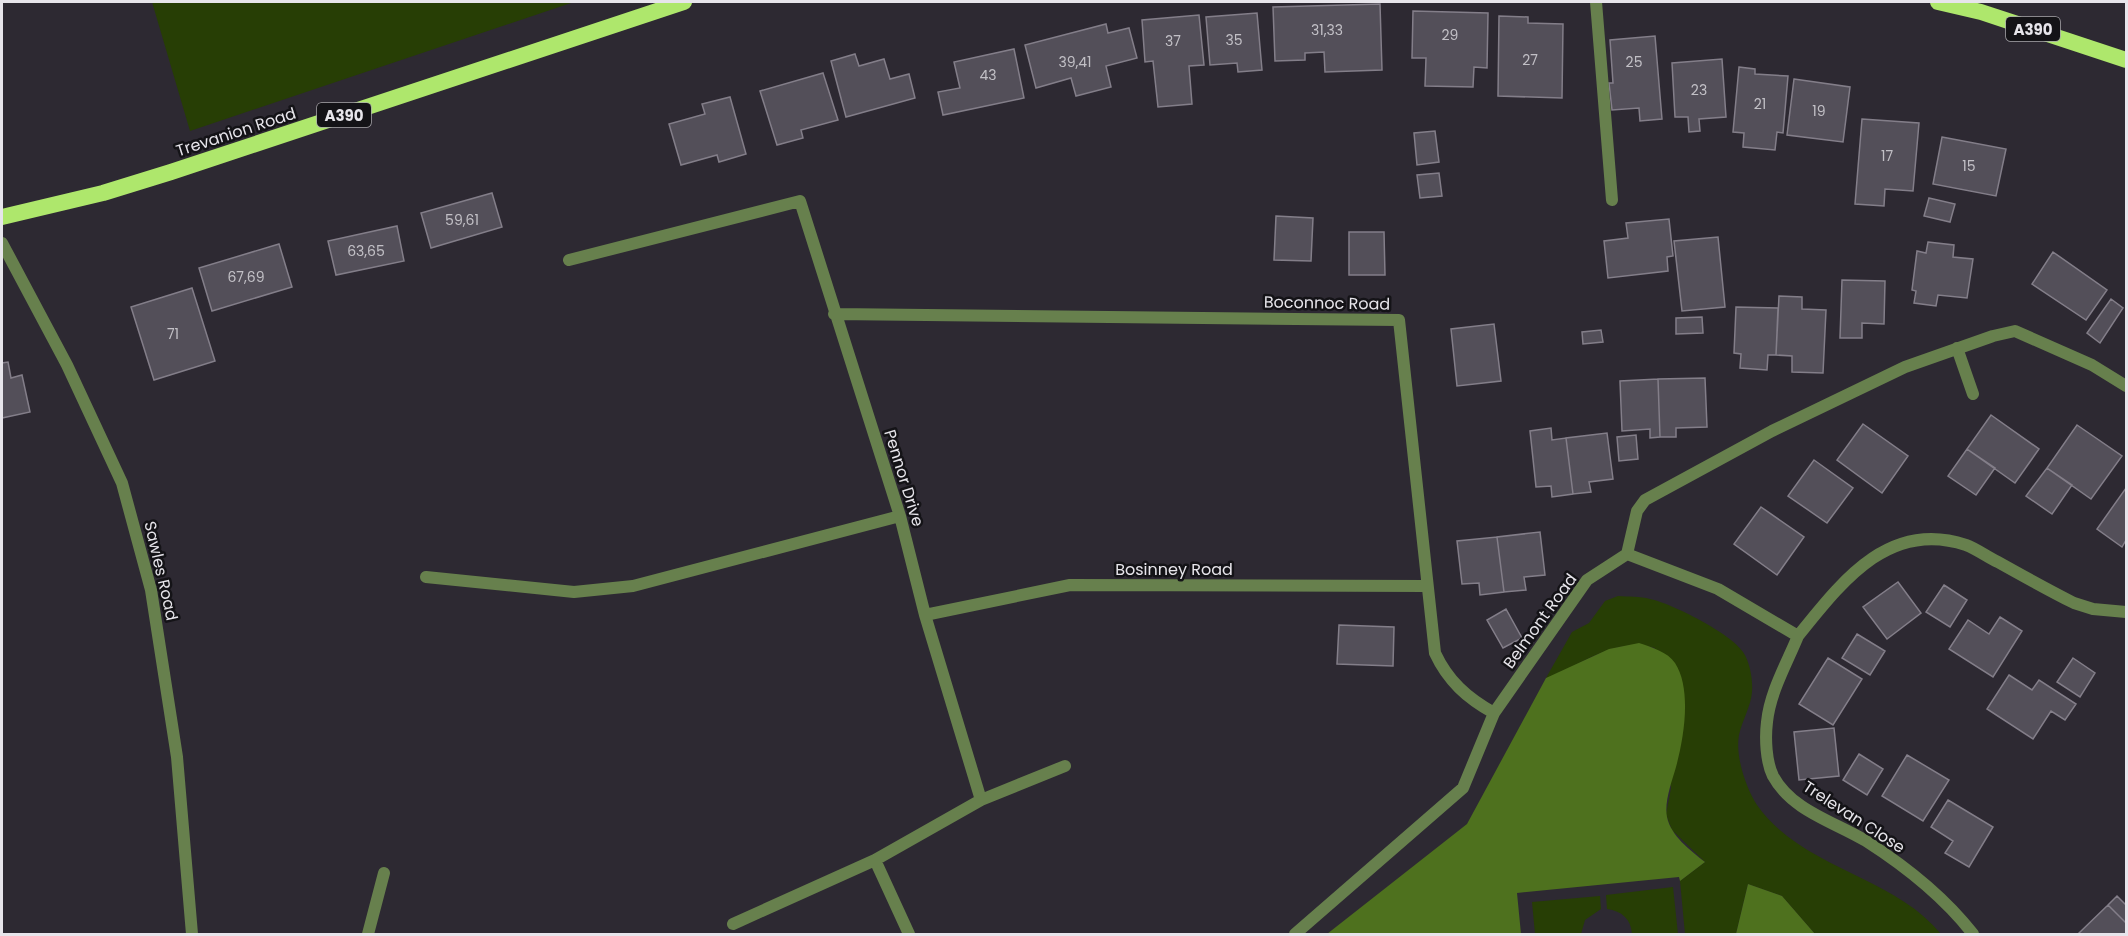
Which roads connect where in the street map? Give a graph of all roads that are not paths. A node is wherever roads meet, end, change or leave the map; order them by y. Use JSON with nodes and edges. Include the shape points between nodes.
{"nodes":[{"id":1,"x":684,"y":2,"type":"edge"},
{"id":2,"x":1596,"y":2,"type":"edge"},
{"id":3,"x":1938,"y":2,"type":"edge"},
{"id":4,"x":2127,"y":60,"type":"edge"},
{"id":5,"x":1612,"y":200,"type":"dead end"},
{"id":6,"x":2,"y":217,"type":"edge"},
{"id":7,"x":2,"y":243,"type":"edge"},
{"id":8,"x":569,"y":260,"type":"dead end"},
{"id":9,"x":834,"y":314,"type":"junction"},
{"id":10,"x":1958,"y":348,"type":"junction"},
{"id":11,"x":2127,"y":386,"type":"edge"},
{"id":12,"x":1973,"y":394,"type":"dead end"},
{"id":13,"x":900,"y":516,"type":"junction"},
{"id":14,"x":1627,"y":554,"type":"junction"},
{"id":15,"x":426,"y":577,"type":"dead end"},
{"id":16,"x":1426,"y":586,"type":"junction"},
{"id":17,"x":2127,"y":612,"type":"edge"},
{"id":18,"x":925,"y":615,"type":"junction"},
{"id":19,"x":1798,"y":636,"type":"junction"},
{"id":20,"x":1494,"y":713,"type":"junction"},
{"id":21,"x":1065,"y":766,"type":"dead end"},
{"id":22,"x":981,"y":800,"type":"junction"},
{"id":23,"x":875,"y":860,"type":"junction"},
{"id":24,"x":384,"y":873,"type":"dead end"},
{"id":25,"x":733,"y":924,"type":"dead end"},
{"id":26,"x":192,"y":934,"type":"edge"},
{"id":27,"x":368,"y":934,"type":"edge"},
{"id":28,"x":909,"y":934,"type":"edge"},
{"id":29,"x":1295,"y":934,"type":"edge"},
{"id":30,"x":1973,"y":934,"type":"edge"}],
"edges":[{"from":1,"to":6,"type":"highway","name":"Trevanion Road","number":"A390","via":[[171,172]]},
{"from":2,"to":5,"type":"street"},
{"from":3,"to":4,"type":"highway","number":"A390","via":[[1981,12]]},
{"from":7,"to":26,"type":"street","name":"Sawles Road","via":[[67,365],[122,483],[151,590],[177,757]]},
{"from":8,"to":9,"type":"street","name":"Pennor Drive","via":[[800,201]]},
{"from":9,"to":13,"type":"street","name":"Pennor Drive"},
{"from":9,"to":16,"type":"street","name":"Boconnoc Road","via":[[1399,320]]},
{"from":10,"to":11,"type":"street","via":[[2015,331],[2092,365]]},
{"from":10,"to":12,"type":"street"},
{"from":10,"to":14,"type":"street","via":[[1905,367],[1772,431],[1645,500],[1637,511]]},
{"from":13,"to":15,"type":"street","via":[[633,586],[604,590],[574,592]]},
{"from":13,"to":18,"type":"street","name":"Pennor Drive"},
{"from":14,"to":19,"type":"street","via":[[1718,589]]},
{"from":14,"to":20,"type":"street","name":"Belmont Road","via":[[1587,580]]},
{"from":16,"to":18,"type":"street","name":"Bosinney Road","via":[[1070,585]]},
{"from":16,"to":20,"type":"street","name":"Boconnoc Road","via":[[1435,653],[1443,670],[1473,702]]},
{"from":17,"to":19,"type":"street","name":"Trelevan Close","via":[[2074,603],[1967,546],[1915,540],[1890,547],[1868,560],[1834,591]]},
{"from":18,"to":22,"type":"street","name":"Pennor Drive"},
{"from":19,"to":30,"type":"street","name":"Trelevan Close","via":[[1767,719],[1772,775],[1793,799],[1865,840],[1912,875]]},
{"from":20,"to":29,"type":"street","name":"Belmont Road","via":[[1464,788]]},
{"from":21,"to":22,"type":"street"},
{"from":22,"to":23,"type":"street"},
{"from":23,"to":25,"type":"street"},
{"from":23,"to":28,"type":"street"},
{"from":24,"to":27,"type":"street"}]}
